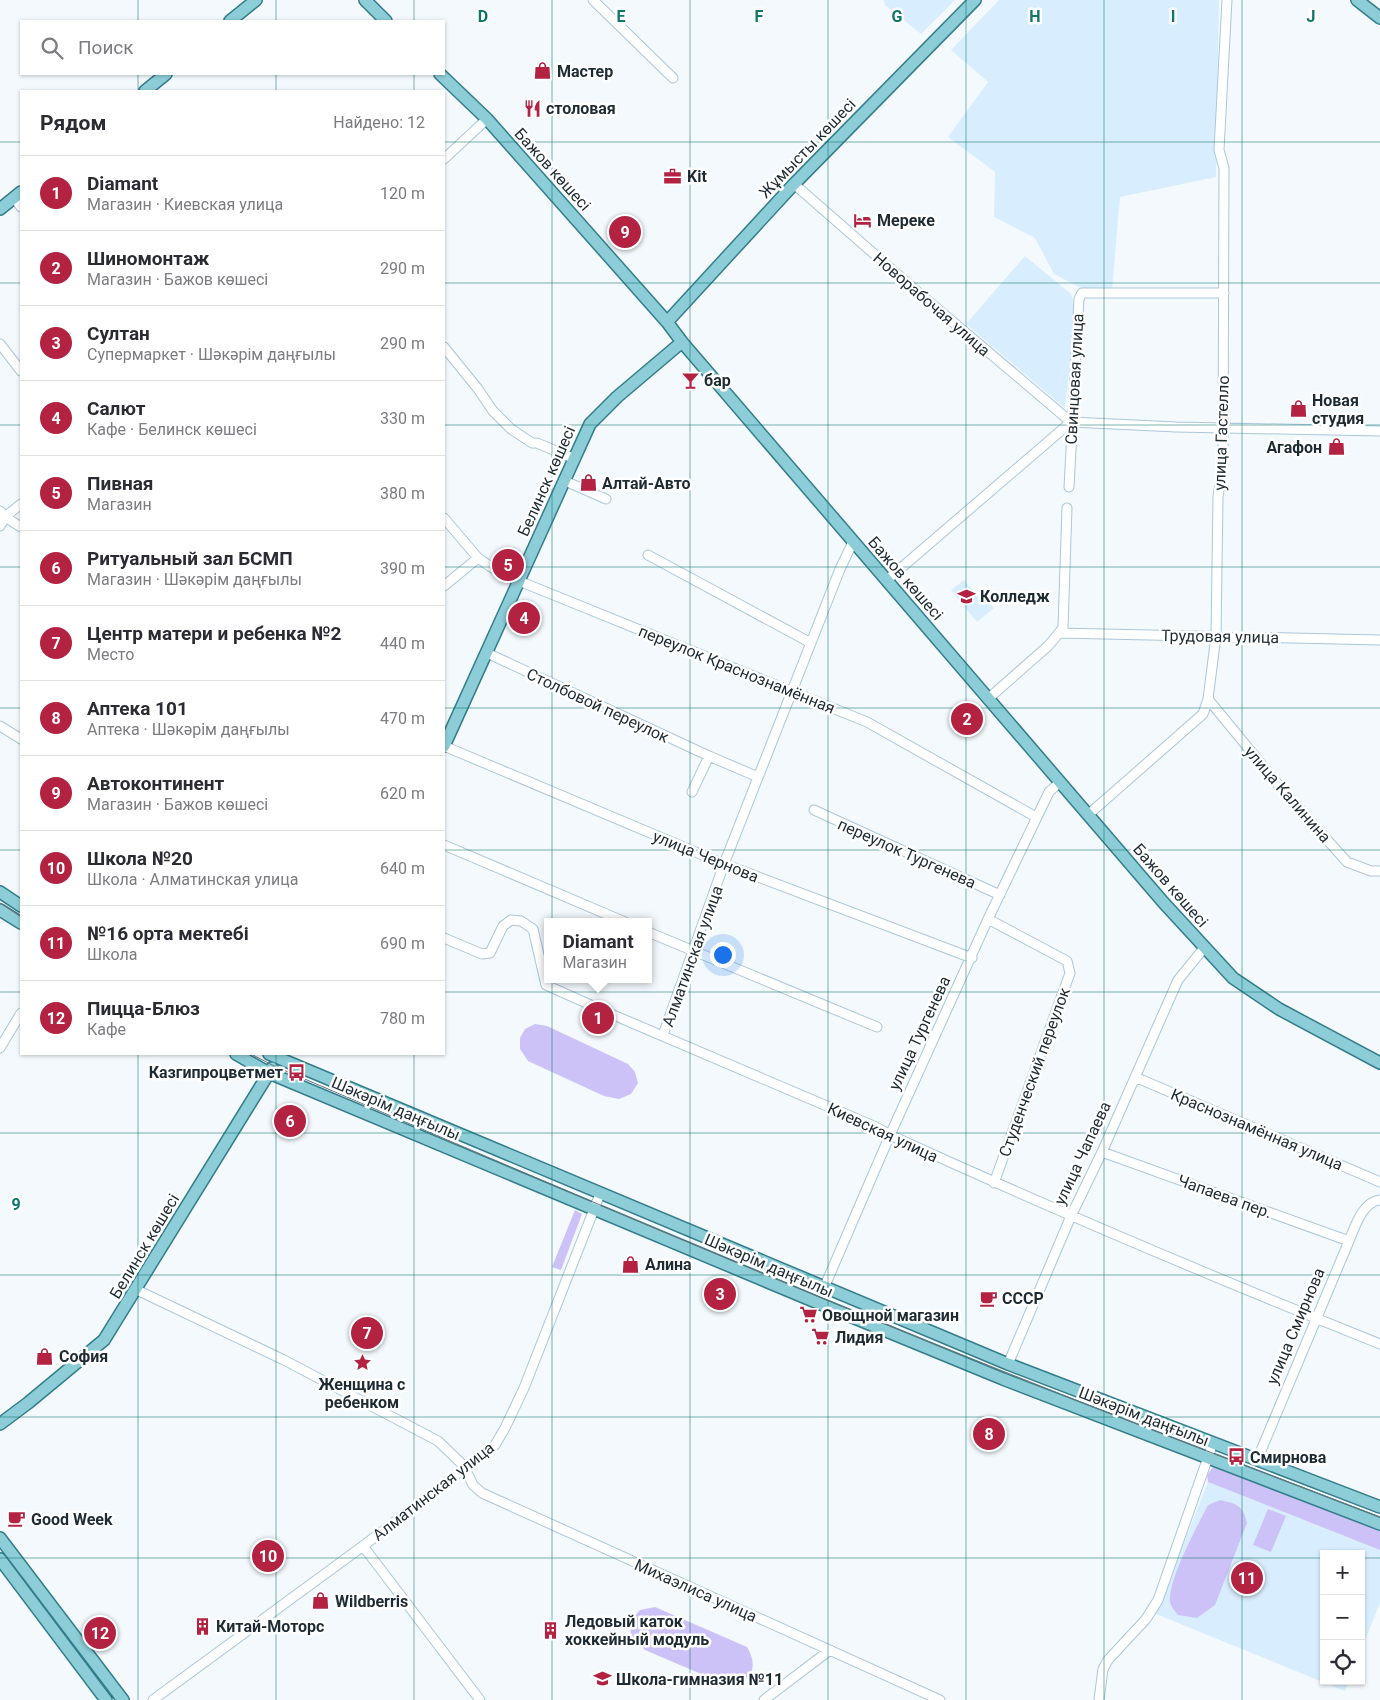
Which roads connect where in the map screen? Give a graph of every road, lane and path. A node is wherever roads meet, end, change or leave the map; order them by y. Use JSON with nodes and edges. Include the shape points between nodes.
{"nodes":[{"id":1,"x":256,"y":0,"type":"edge"},
{"id":2,"x":364,"y":0,"type":"edge"},
{"id":3,"x":593,"y":0,"type":"edge"},
{"id":4,"x":975,"y":0,"type":"edge"},
{"id":5,"x":1228,"y":0,"type":"edge"},
{"id":6,"x":1357,"y":0,"type":"edge"},
{"id":7,"x":1380,"y":18,"type":"edge"},
{"id":8,"x":231,"y":20,"type":"edge"},
{"id":9,"x":385,"y":20,"type":"edge"},
{"id":10,"x":165,"y":75,"type":"edge"},
{"id":11,"x":441,"y":75,"type":"edge"},
{"id":12,"x":673,"y":78,"type":"dead end"},
{"id":13,"x":146,"y":90,"type":"edge"},
{"id":14,"x":487,"y":119,"type":"junction"},
{"id":15,"x":445,"y":158,"type":"edge"},
{"id":16,"x":794,"y":184,"type":"junction"},
{"id":17,"x":18,"y":195,"type":"edge"},
{"id":18,"x":0,"y":209,"type":"edge"},
{"id":19,"x":1224,"y":293,"type":"junction"},
{"id":20,"x":667,"y":322,"type":"junction"},
{"id":21,"x":682,"y":342,"type":"junction"},
{"id":22,"x":0,"y":344,"type":"edge"},
{"id":23,"x":445,"y":348,"type":"edge"},
{"id":24,"x":20,"y":367,"type":"edge"},
{"id":25,"x":1071,"y":422,"type":"junction"},
{"id":26,"x":1223,"y":428,"type":"junction"},
{"id":27,"x":1380,"y":431,"type":"edge"},
{"id":28,"x":575,"y":459,"type":"junction"},
{"id":29,"x":565,"y":481,"type":"junction"},
{"id":30,"x":1069,"y":487,"type":"dead end"},
{"id":31,"x":606,"y":499,"type":"dead end"},
{"id":32,"x":20,"y":505,"type":"edge"},
{"id":33,"x":1067,"y":508,"type":"dead end"},
{"id":34,"x":2,"y":518,"type":"edge"},
{"id":35,"x":445,"y":519,"type":"edge"},
{"id":36,"x":20,"y":527,"type":"edge"},
{"id":37,"x":853,"y":542,"type":"junction"},
{"id":38,"x":648,"y":555,"type":"dead end"},
{"id":39,"x":478,"y":558,"type":"junction"},
{"id":40,"x":887,"y":580,"type":"junction"},
{"id":41,"x":519,"y":581,"type":"junction"},
{"id":42,"x":445,"y":585,"type":"edge"},
{"id":43,"x":1059,"y":633,"type":"junction"},
{"id":44,"x":1216,"y":636,"type":"junction"},
{"id":45,"x":1380,"y":640,"type":"edge"},
{"id":46,"x":811,"y":643,"type":"junction"},
{"id":47,"x":487,"y":653,"type":"junction"},
{"id":48,"x":792,"y":690,"type":"junction"},
{"id":49,"x":989,"y":698,"type":"junction"},
{"id":50,"x":1208,"y":700,"type":"junction"},
{"id":51,"x":0,"y":726,"type":"edge"},
{"id":52,"x":20,"y":739,"type":"edge"},
{"id":53,"x":445,"y":744,"type":"edge"},
{"id":54,"x":445,"y":746,"type":"edge"},
{"id":55,"x":709,"y":756,"type":"junction"},
{"id":56,"x":758,"y":777,"type":"junction"},
{"id":57,"x":1060,"y":782,"type":"junction"},
{"id":58,"x":692,"y":792,"type":"dead end"},
{"id":59,"x":814,"y":810,"type":"dead end"},
{"id":60,"x":1089,"y":814,"type":"junction"},
{"id":61,"x":1036,"y":817,"type":"junction"},
{"id":62,"x":445,"y":845,"type":"edge"},
{"id":63,"x":724,"y":864,"type":"junction"},
{"id":64,"x":1380,"y":871,"type":"edge"},
{"id":65,"x":0,"y":892,"type":"edge"},
{"id":66,"x":1000,"y":895,"type":"junction"},
{"id":67,"x":20,"y":905,"type":"edge"},
{"id":68,"x":0,"y":910,"type":"edge"},
{"id":69,"x":616,"y":918,"type":"edge"},
{"id":70,"x":988,"y":919,"type":"junction"},
{"id":71,"x":20,"y":922,"type":"edge"},
{"id":72,"x":652,"y":934,"type":"edge"},
{"id":73,"x":445,"y":938,"type":"edge"},
{"id":74,"x":1204,"y":948,"type":"junction"},
{"id":75,"x":694,"y":951,"type":"junction"},
{"id":76,"x":972,"y":958,"type":"junction"},
{"id":77,"x":544,"y":976,"type":"edge"},
{"id":78,"x":546,"y":983,"type":"edge"},
{"id":79,"x":20,"y":1015,"type":"edge"},
{"id":80,"x":877,"y":1027,"type":"dead end"},
{"id":81,"x":663,"y":1036,"type":"junction"},
{"id":82,"x":0,"y":1048,"type":"edge"},
{"id":83,"x":238,"y":1055,"type":"edge"},
{"id":84,"x":276,"y":1055,"type":"edge"},
{"id":85,"x":1380,"y":1063,"type":"edge"},
{"id":86,"x":269,"y":1073,"type":"junction"},
{"id":87,"x":1134,"y":1077,"type":"junction"},
{"id":88,"x":890,"y":1135,"type":"junction"},
{"id":89,"x":1102,"y":1152,"type":"junction"},
{"id":90,"x":994,"y":1182,"type":"junction"},
{"id":91,"x":1380,"y":1182,"type":"edge"},
{"id":92,"x":600,"y":1194,"type":"junction"},
{"id":93,"x":1380,"y":1200,"type":"edge"},
{"id":94,"x":593,"y":1210,"type":"junction"},
{"id":95,"x":1071,"y":1216,"type":"junction"},
{"id":96,"x":1348,"y":1240,"type":"junction"},
{"id":97,"x":824,"y":1288,"type":"junction"},
{"id":98,"x":136,"y":1290,"type":"junction"},
{"id":99,"x":818,"y":1303,"type":"junction"},
{"id":100,"x":1315,"y":1318,"type":"junction"},
{"id":101,"x":1380,"y":1344,"type":"edge"},
{"id":102,"x":1008,"y":1364,"type":"junction"},
{"id":103,"x":1003,"y":1379,"type":"junction"},
{"id":104,"x":0,"y":1424,"type":"edge"},
{"id":105,"x":1213,"y":1443,"type":"junction"},
{"id":106,"x":1207,"y":1457,"type":"junction"},
{"id":107,"x":1257,"y":1460,"type":"junction"},
{"id":108,"x":464,"y":1466,"type":"junction"},
{"id":109,"x":1251,"y":1474,"type":"junction"},
{"id":110,"x":1380,"y":1507,"type":"edge"},
{"id":111,"x":1380,"y":1524,"type":"edge"},
{"id":112,"x":0,"y":1538,"type":"edge"},
{"id":113,"x":363,"y":1546,"type":"junction"},
{"id":114,"x":0,"y":1559,"type":"edge"},
{"id":115,"x":830,"y":1650,"type":"junction"},
{"id":116,"x":106,"y":1700,"type":"edge"},
{"id":117,"x":123,"y":1700,"type":"edge"},
{"id":118,"x":153,"y":1700,"type":"edge"},
{"id":119,"x":480,"y":1700,"type":"edge"},
{"id":120,"x":764,"y":1700,"type":"edge"},
{"id":121,"x":940,"y":1700,"type":"edge"},
{"id":122,"x":1099,"y":1700,"type":"edge"}],
"edges":[{"from":1,"to":8,"type":"main road"},
{"from":2,"to":9,"type":"main road"},
{"from":3,"to":12,"type":"street"},
{"from":4,"to":16,"type":"main road","name":"Жұмысты көшесі"},
{"from":5,"to":19,"type":"street","name":"улица Гастелло","via":[[1219,150],[1224,168]]},
{"from":6,"to":7,"type":"main road"},
{"from":10,"to":13,"type":"main road"},
{"from":11,"to":14,"type":"main road","name":"Бажов көшесі"},
{"from":14,"to":15,"type":"street"},
{"from":14,"to":20,"type":"main road","name":"Бажов көшесі"},
{"from":16,"to":20,"type":"main road","name":"Жұмысты көшесі"},
{"from":16,"to":25,"type":"street","name":"Новорабочая улица"},
{"from":17,"to":18,"type":"main road"},
{"from":19,"to":25,"type":"street","name":"Свинцовая улица","via":[[1082,293]]},
{"from":19,"to":26,"type":"street","name":"улица Гастелло"},
{"from":20,"to":21,"type":"main road","name":"Бажов көшесі"},
{"from":21,"to":28,"type":"main road","name":"Белинск көшесі","via":[[590,424]]},
{"from":21,"to":37,"type":"main road","name":"Бажов көшесі"},
{"from":22,"to":24,"type":"street"},
{"from":23,"to":28,"type":"street","via":[[493,411],[511,429],[532,443]]},
{"from":25,"to":26,"type":"street"},
{"from":25,"to":30,"type":"street","name":"Свинцовая улица"},
{"from":25,"to":40,"type":"street"},
{"from":26,"to":27,"type":"street"},
{"from":26,"to":44,"type":"street","name":"улица Гастелло","via":[[1223,463],[1218,497]]},
{"from":28,"to":29,"type":"main road","name":"Белинск көшесі"},
{"from":29,"to":31,"type":"street"},
{"from":29,"to":41,"type":"main road","name":"Белинск көшесі"},
{"from":32,"to":34,"type":"street"},
{"from":33,"to":43,"type":"street","via":[[1063,627]]},
{"from":34,"to":36,"type":"street"},
{"from":35,"to":39,"type":"street","name":"переулок Краснознамённая"},
{"from":37,"to":40,"type":"main road","name":"Бажов көшесі"},
{"from":37,"to":46,"type":"street","name":"Алматинская улица"},
{"from":38,"to":46,"type":"street"},
{"from":39,"to":41,"type":"street","name":"переулок Краснознамённая"},
{"from":39,"to":42,"type":"street"},
{"from":40,"to":49,"type":"main road","name":"Бажов көшесі"},
{"from":41,"to":47,"type":"main road","name":"Белинск көшесі"},
{"from":41,"to":48,"type":"street","name":"переулок Краснознамённая"},
{"from":43,"to":44,"type":"street","name":"Трудовая улица"},
{"from":43,"to":49,"type":"street"},
{"from":44,"to":45,"type":"street","name":"Трудовая улица"},
{"from":44,"to":50,"type":"street","name":"улица Гастелло"},
{"from":46,"to":48,"type":"street","name":"Алматинская улица"},
{"from":47,"to":53,"type":"main road","name":"Белинск көшесі"},
{"from":47,"to":55,"type":"street","name":"Столбовой переулок"},
{"from":48,"to":56,"type":"street","name":"Алматинская улица"},
{"from":48,"to":61,"type":"street","name":"переулок Краснознамённая","via":[[867,722]]},
{"from":49,"to":57,"type":"main road","name":"Бажов көшесі"},
{"from":50,"to":60,"type":"street","name":"улица Гастелло","via":[[1202,714]]},
{"from":50,"to":64,"type":"street","name":"улица Калинина","via":[[1347,862]]},
{"from":51,"to":52,"type":"street"},
{"from":54,"to":63,"type":"street","name":"улица Чернова"},
{"from":55,"to":56,"type":"street","name":"Столбовой переулок"},
{"from":55,"to":58,"type":"street"},
{"from":56,"to":63,"type":"street","name":"Алматинская улица"},
{"from":57,"to":60,"type":"main road","name":"Бажов көшесі"},
{"from":57,"to":61,"type":"street","name":"улица Тургенева","via":[[1049,792]]},
{"from":59,"to":66,"type":"street","name":"переулок Тургенева"},
{"from":60,"to":74,"type":"main road","name":"Бажов көшесі"},
{"from":61,"to":66,"type":"street","name":"улица Тургенева"},
{"from":62,"to":69,"type":"street"},
{"from":63,"to":75,"type":"street","name":"Алматинская улица"},
{"from":63,"to":76,"type":"street","name":"улица Чернова"},
{"from":65,"to":67,"type":"main road"},
{"from":66,"to":70,"type":"street","name":"улица Тургенева"},
{"from":68,"to":71,"type":"main road"},
{"from":70,"to":76,"type":"street","name":"улица Тургенева"},
{"from":70,"to":90,"type":"street","name":"Студенческий переулок","via":[[1067,961],[1070,973]]},
{"from":72,"to":75,"type":"street"},
{"from":73,"to":77,"type":"street","name":"Киевская улица","via":[[482,954],[490,953],[503,926],[511,920],[522,921],[533,929]]},
{"from":74,"to":85,"type":"main road","name":"Бажов көшесі","via":[[1233,978],[1264,999]]},
{"from":74,"to":87,"type":"street","name":"улица Чапаева","via":[[1178,980]]},
{"from":75,"to":80,"type":"street"},
{"from":75,"to":81,"type":"street","name":"Алматинская улица"},
{"from":76,"to":88,"type":"street","name":"улица Тургенева"},
{"from":78,"to":81,"type":"street","name":"Киевская улица"},
{"from":79,"to":82,"type":"street"},
{"from":81,"to":88,"type":"street","name":"Киевская улица"},
{"from":83,"to":86,"type":"main road","name":"Шәкәрім даңғылы"},
{"from":84,"to":86,"type":"main road","name":"Белинск көшесі"},
{"from":84,"to":92,"type":"main road","name":"Шәкәрім даңғылы"},
{"from":86,"to":94,"type":"main road","name":"Шәкәрім даңғылы"},
{"from":86,"to":98,"type":"main road","name":"Белинск көшесі"},
{"from":87,"to":89,"type":"street","name":"улица Чапаева"},
{"from":87,"to":91,"type":"street","name":"Краснознамённая улица"},
{"from":88,"to":90,"type":"street","name":"Киевская улица"},
{"from":88,"to":97,"type":"street","name":"улица Тургенева"},
{"from":89,"to":95,"type":"street","name":"улица Чапаева"},
{"from":89,"to":96,"type":"street","name":"Чапаева пер."},
{"from":90,"to":95,"type":"street","name":"Киевская улица"},
{"from":92,"to":94,"type":"street","name":"Алматинская улица"},
{"from":92,"to":97,"type":"main road","name":"Шәкәрім даңғылы"},
{"from":93,"to":96,"type":"street","name":"улица Смирнова","via":[[1363,1211]]},
{"from":94,"to":99,"type":"main road","name":"Шәкәрім даңғылы"},
{"from":94,"to":108,"type":"street","name":"Алматинская улица","via":[[524,1388],[505,1428],[495,1445]]},
{"from":95,"to":100,"type":"street","name":"Киевская улица"},
{"from":95,"to":102,"type":"street","name":"улица Чапаева"},
{"from":96,"to":100,"type":"street","name":"улица Смирнова"},
{"from":97,"to":99,"type":"main road","name":"улица Тургенева"},
{"from":97,"to":102,"type":"main road","name":"Шәкәрім даңғылы"},
{"from":98,"to":104,"type":"main road","name":"Белинск көшесі","via":[[104,1340]]},
{"from":98,"to":108,"type":"street","name":"Михаэлиса улица","via":[[284,1360],[438,1441]]},
{"from":99,"to":103,"type":"main road","name":"Шәкәрім даңғылы"},
{"from":100,"to":101,"type":"street","name":"Киевская улица"},
{"from":100,"to":107,"type":"street","name":"улица Смирнова"},
{"from":102,"to":103,"type":"main road","name":"улица Чапаева"},
{"from":102,"to":105,"type":"main road","name":"Шәкәрім даңғылы"},
{"from":103,"to":106,"type":"main road","name":"Шәкәрім даңғылы"},
{"from":105,"to":106,"type":"street"},
{"from":105,"to":107,"type":"main road","name":"Шәкәрім даңғылы"},
{"from":106,"to":109,"type":"main road","name":"Шәкәрім даңғылы"},
{"from":106,"to":122,"type":"street","via":[[1158,1600],[1146,1619],[1108,1660],[1103,1669]]},
{"from":107,"to":109,"type":"main road","name":"улица Смирнова"},
{"from":107,"to":110,"type":"main road","name":"Шәкәрім даңғылы"},
{"from":108,"to":113,"type":"street","name":"Алматинская улица"},
{"from":108,"to":115,"type":"street","name":"Михаэлиса улица","via":[[473,1485],[482,1492]]},
{"from":109,"to":111,"type":"main road","name":"Шәкәрім даңғылы"},
{"from":112,"to":117,"type":"main road"},
{"from":113,"to":118,"type":"street","name":"Алматинская улица"},
{"from":113,"to":119,"type":"street"},
{"from":114,"to":116,"type":"main road"},
{"from":115,"to":120,"type":"street"},
{"from":115,"to":121,"type":"street","name":"Михаэлиса улица"}]}
